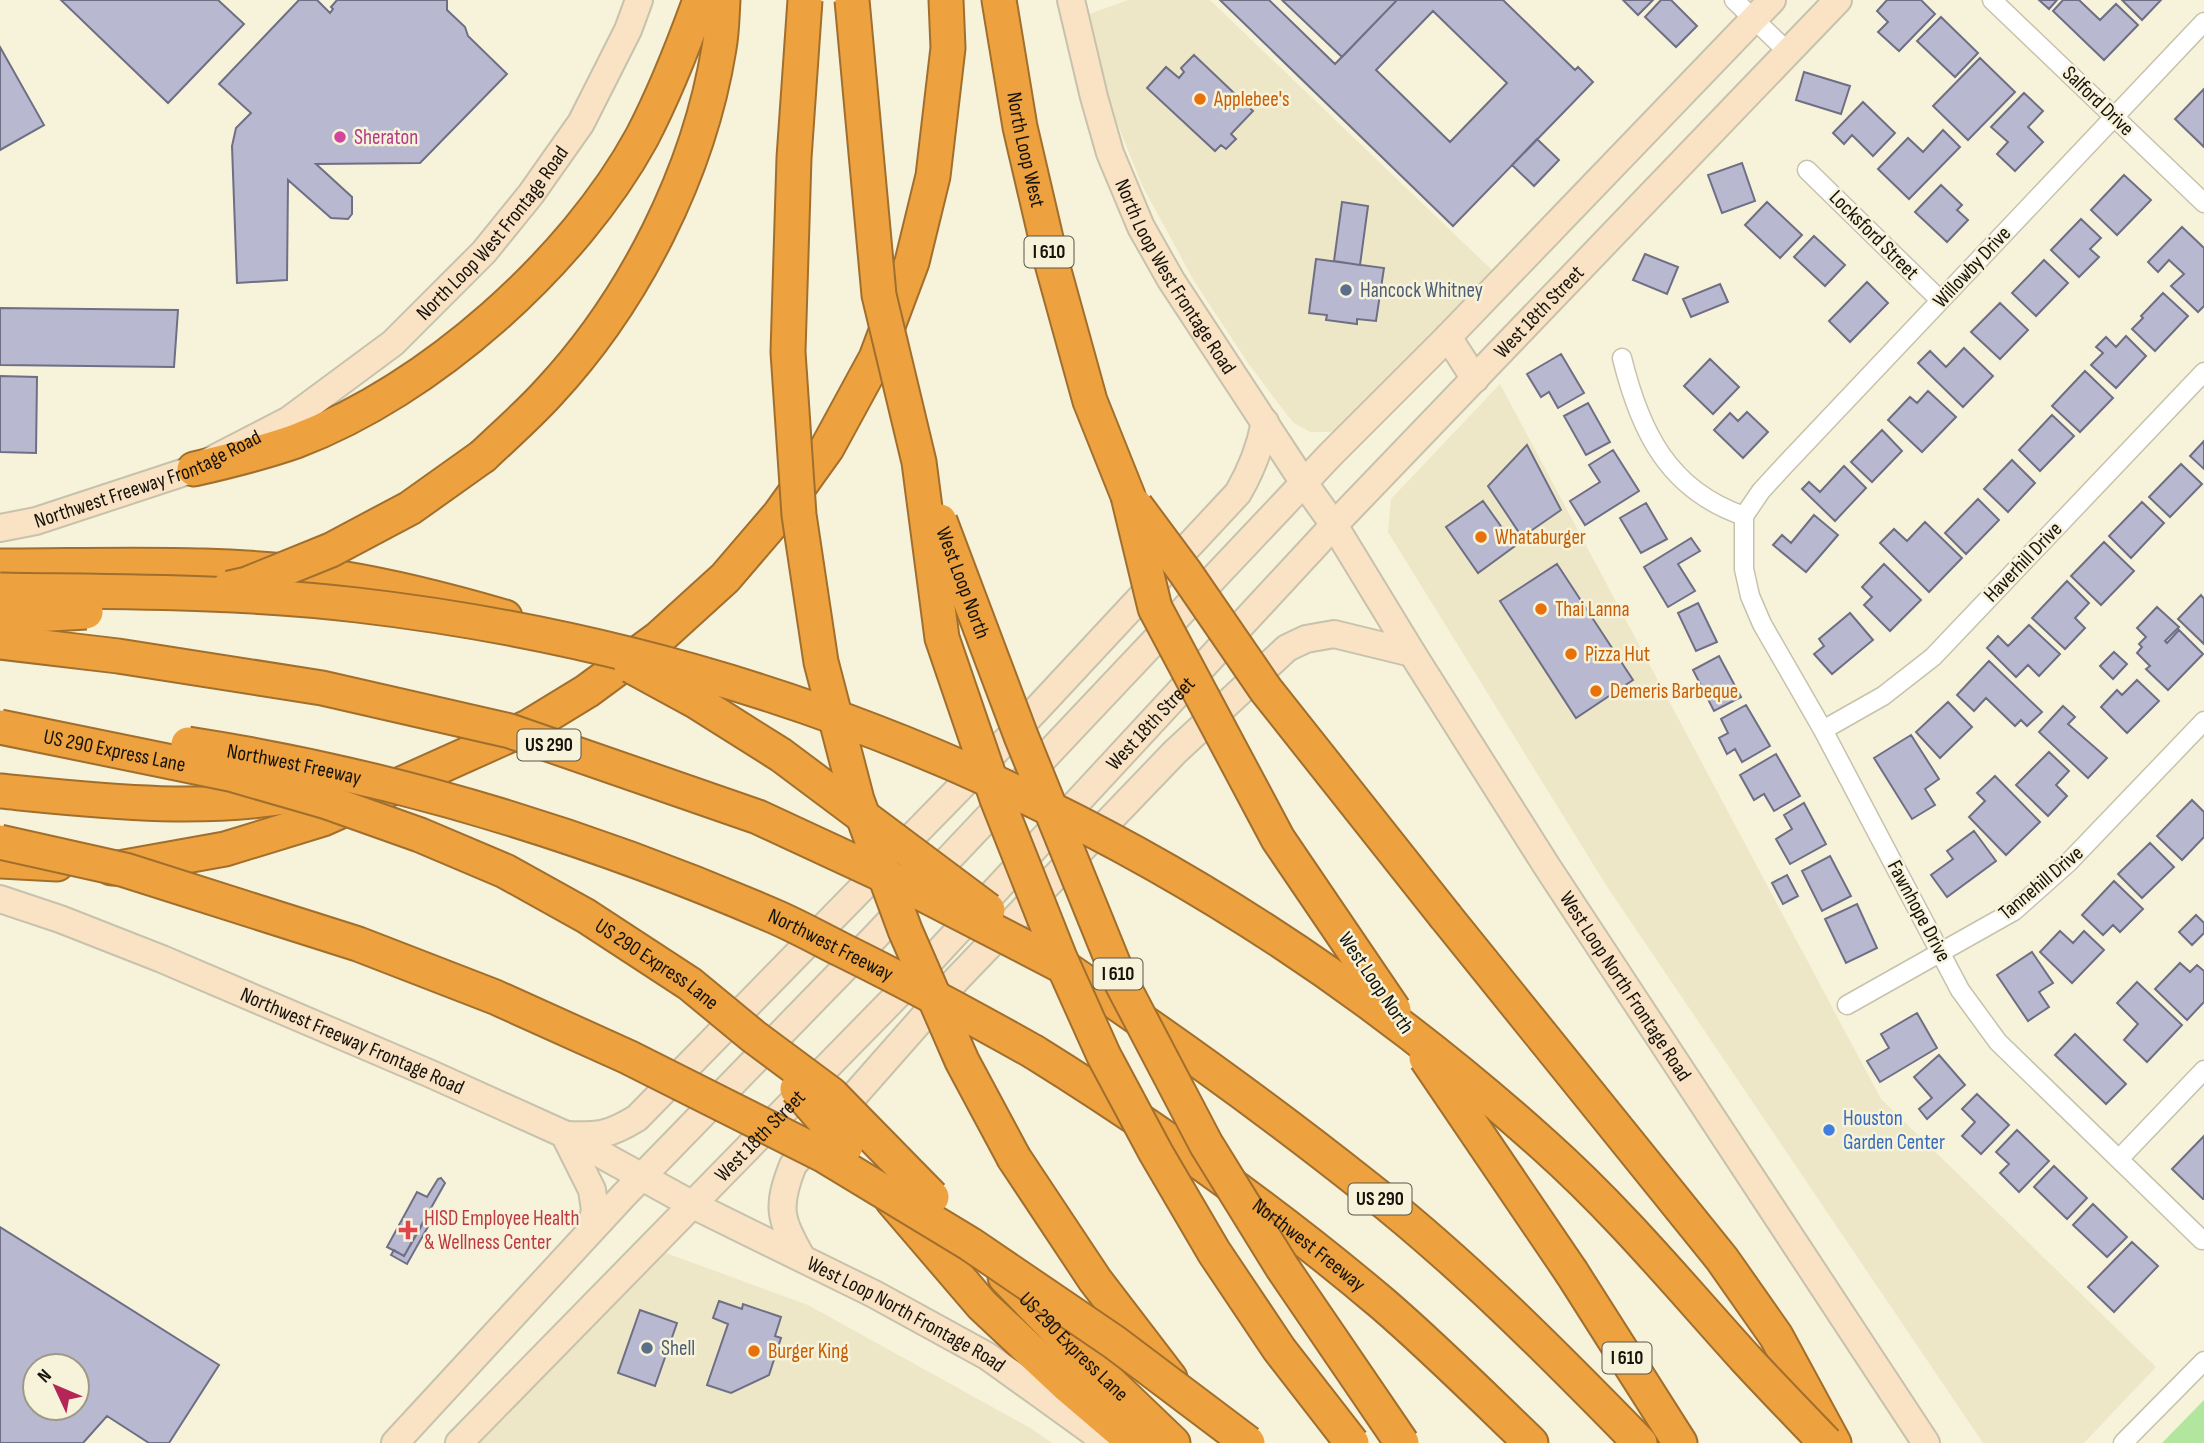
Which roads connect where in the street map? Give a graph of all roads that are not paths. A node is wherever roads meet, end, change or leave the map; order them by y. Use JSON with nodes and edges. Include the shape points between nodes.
{"nodes":[{"id":1,"x":639,"y":0,"type":"edge"},
{"id":2,"x":700,"y":0,"type":"edge"},
{"id":3,"x":723,"y":0,"type":"edge"},
{"id":4,"x":805,"y":0,"type":"edge"},
{"id":5,"x":852,"y":0,"type":"edge"},
{"id":6,"x":946,"y":0,"type":"edge"},
{"id":7,"x":999,"y":0,"type":"edge"},
{"id":8,"x":1071,"y":0,"type":"edge"},
{"id":9,"x":1734,"y":0,"type":"edge"},
{"id":10,"x":1772,"y":0,"type":"edge"},
{"id":11,"x":1838,"y":0,"type":"edge"},
{"id":12,"x":1992,"y":0,"type":"edge"},
{"id":13,"x":1754,"y":19,"type":"junction"},
{"id":14,"x":2204,"y":22,"type":"edge"},
{"id":15,"x":1788,"y":52,"type":"junction"},
{"id":16,"x":2114,"y":117,"type":"junction"},
{"id":17,"x":1807,"y":170,"type":"dead end"},
{"id":18,"x":2204,"y":203,"type":"edge"},
{"id":19,"x":1940,"y":300,"type":"junction"},
{"id":20,"x":1448,"y":337,"type":"junction"},
{"id":21,"x":1622,"y":358,"type":"dead end"},
{"id":22,"x":2204,"y":372,"type":"edge"},
{"id":23,"x":1475,"y":379,"type":"junction"},
{"id":24,"x":289,"y":420,"type":"joint"},
{"id":25,"x":1265,"y":422,"type":"junction"},
{"id":26,"x":919,"y":463,"type":"junction"},
{"id":27,"x":194,"y":469,"type":"junction"},
{"id":28,"x":1304,"y":483,"type":"junction"},
{"id":29,"x":1128,"y":496,"type":"junction"},
{"id":30,"x":1744,"y":516,"type":"junction"},
{"id":31,"x":1334,"y":525,"type":"junction"},
{"id":32,"x":0,"y":528,"type":"edge"},
{"id":33,"x":0,"y":566,"type":"edge"},
{"id":34,"x":0,"y":590,"type":"edge"},
{"id":35,"x":0,"y":617,"type":"edge"},
{"id":36,"x":0,"y":642,"type":"edge"},
{"id":37,"x":1412,"y":653,"type":"junction"},
{"id":38,"x":0,"y":721,"type":"edge"},
{"id":39,"x":2204,"y":721,"type":"edge"},
{"id":40,"x":0,"y":727,"type":"edge"},
{"id":41,"x":1823,"y":730,"type":"junction"},
{"id":42,"x":456,"y":760,"type":"junction"},
{"id":43,"x":0,"y":791,"type":"edge"},
{"id":44,"x":0,"y":842,"type":"edge"},
{"id":45,"x":0,"y":861,"type":"edge"},
{"id":46,"x":0,"y":899,"type":"edge"},
{"id":47,"x":1941,"y":953,"type":"junction"},
{"id":48,"x":1062,"y":966,"type":"junction"},
{"id":49,"x":1847,"y":1005,"type":"dead end"},
{"id":50,"x":753,"y":1036,"type":"junction"},
{"id":51,"x":2204,"y":1070,"type":"edge"},
{"id":52,"x":564,"y":1135,"type":"junction"},
{"id":53,"x":2119,"y":1159,"type":"junction"},
{"id":54,"x":642,"y":1177,"type":"junction"},
{"id":55,"x":693,"y":1205,"type":"junction"},
{"id":56,"x":590,"y":1231,"type":"junction"},
{"id":57,"x":2202,"y":1240,"type":"dead end"},
{"id":58,"x":802,"y":1258,"type":"junction"},
{"id":59,"x":2204,"y":1361,"type":"edge"},
{"id":60,"x":456,"y":1379,"type":"junction"},
{"id":61,"x":489,"y":1411,"type":"junction"},
{"id":62,"x":395,"y":1443,"type":"edge"},
{"id":63,"x":459,"y":1443,"type":"edge"},
{"id":64,"x":1108,"y":1443,"type":"edge"},
{"id":65,"x":1135,"y":1443,"type":"edge"},
{"id":66,"x":1173,"y":1443,"type":"edge"},
{"id":67,"x":1227,"y":1443,"type":"edge"},
{"id":68,"x":1248,"y":1443,"type":"edge"},
{"id":69,"x":1352,"y":1443,"type":"edge"},
{"id":70,"x":1402,"y":1443,"type":"edge"},
{"id":71,"x":1531,"y":1443,"type":"edge"},
{"id":72,"x":1640,"y":1443,"type":"edge"},
{"id":73,"x":1680,"y":1443,"type":"edge"},
{"id":74,"x":1826,"y":1443,"type":"edge"},
{"id":75,"x":1834,"y":1443,"type":"edge"},
{"id":76,"x":1926,"y":1443,"type":"edge"},
{"id":77,"x":2123,"y":1443,"type":"edge"}],
"edges":[{"from":1,"to":24,"type":"main road","name":"North Loop West Frontage Road","via":[[581,123],[484,252],[393,343]]},
{"from":2,"to":27,"type":"highway","via":[[669,83],[605,194],[550,263],[486,324],[426,370],[353,415],[250,457]]},
{"from":3,"to":35,"type":"highway","bridge":true,"via":[[719,48],[702,124],[645,259],[593,339],[548,393],[483,456],[410,508],[331,550],[247,584],[158,603]]},
{"from":4,"to":67,"type":"highway","bridge":true,"via":[[794,158],[788,352],[791,406],[799,515],[821,662],[857,800],[905,930],[957,1049],[1014,1158],[1135,1334]]},
{"from":5,"to":26,"type":"highway","number":"I 610","bridge":true,"via":[[879,295]]},
{"from":6,"to":42,"type":"highway","via":[[948,48],[933,176],[912,262],[876,358],[827,448],[779,516],[725,578],[659,638],[540,720]]},
{"from":7,"to":29,"type":"highway","name":"North Loop West","number":"I 610","via":[[1020,127],[1051,260],[1090,401]]},
{"from":8,"to":25,"type":"main road","name":"North Loop West Frontage Road","via":[[1110,153],[1141,227]]},
{"from":9,"to":13,"type":"street"},
{"from":10,"to":13,"type":"main road"},
{"from":11,"to":15,"type":"main road","name":"West 18th Street"},
{"from":12,"to":16,"type":"street","name":"Salford Drive"},
{"from":13,"to":15,"type":"street"},
{"from":13,"to":20,"type":"main road"},
{"from":14,"to":16,"type":"street","name":"Willowby Drive"},
{"from":15,"to":23,"type":"main road","name":"West 18th Street"},
{"from":16,"to":18,"type":"street","name":"Salford Drive"},
{"from":16,"to":19,"type":"street","name":"Willowby Drive"},
{"from":17,"to":19,"type":"street","name":"Locksford Street"},
{"from":19,"to":30,"type":"street","name":"Willowby Drive","via":[[1761,491]]},
{"from":20,"to":23,"type":"main road"},
{"from":20,"to":28,"type":"main road"},
{"from":21,"to":30,"type":"street","via":[[1631,394],[1653,444],[1675,473],[1719,508]]},
{"from":22,"to":41,"type":"street","name":"Haverhill Drive","via":[[1933,657],[1883,696]]},
{"from":23,"to":31,"type":"main road","name":"West 18th Street"},
{"from":24,"to":27,"type":"main road","name":"Northwest Freeway Frontage Road"},
{"from":25,"to":28,"type":"main road","name":"North Loop West Frontage Road"},
{"from":25,"to":52,"type":"main road","via":[[1256,459],[1238,493],[1036,710],[637,1118],[617,1131],[596,1136]]},
{"from":26,"to":69,"type":"highway","bridge":true,"via":[[942,638],[997,799],[1060,958],[1104,1056],[1214,1252],[1279,1349]]},
{"from":26,"to":70,"type":"highway","name":"West Loop North","number":"I 610","bridge":true,"via":[[1011,710],[1120,980],[1206,1144],[1282,1267]]},
{"from":27,"to":32,"type":"main road","name":"Northwest Freeway Frontage Road","via":[[36,521]]},
{"from":28,"to":31,"type":"main road","name":"North Loop West Frontage Road"},
{"from":28,"to":54,"type":"main road"},
{"from":29,"to":73,"type":"highway","name":"West Loop North","number":"I 610","bridge":true,"via":[[1154,608],[1278,839],[1572,1273]]},
{"from":29,"to":75,"type":"highway","bridge":true,"via":[[1266,690],[1722,1259],[1776,1336]]},
{"from":30,"to":41,"type":"street","name":"Fawnhope Drive","via":[[1749,596]]},
{"from":31,"to":37,"type":"main road","name":"West Loop North Frontage Road"},
{"from":31,"to":55,"type":"main road","name":"West 18th Street","via":[[918,974]]},
{"from":33,"to":48,"type":"highway","bridge":true,"via":[[247,568],[338,577],[429,595],[517,620],[610,655],[781,755]]},
{"from":34,"to":74,"type":"highway","bridge":true,"via":[[171,592],[342,603],[552,636],[651,658],[854,723],[1046,805],[1150,859],[1284,941],[1461,1072],[1611,1207]]},
{"from":36,"to":48,"type":"highway","number":"US 290","bridge":true,"via":[[322,688],[510,731],[758,817],[911,888]]},
{"from":37,"to":58,"type":"main road","via":[[1334,634],[1306,639],[1287,648],[1175,752],[957,979],[793,1165],[781,1210],[785,1229]]},
{"from":37,"to":76,"type":"main road","name":"West Loop North Frontage Road"},
{"from":38,"to":71,"type":"highway","name":"Northwest Freeway","bridge":true,"via":[[92,730],[268,758],[450,801],[610,852],[772,915],[940,998],[1034,1052],[1192,1155],[1384,1305]]},
{"from":39,"to":47,"type":"street","name":"Tannehill Drive","via":[[2068,863],[2014,911]]},
{"from":40,"to":50,"type":"highway","name":"US 290 Express Lane","bridge":true,"via":[[230,775],[420,835],[505,871],[586,916],[690,984]]},
{"from":41,"to":47,"type":"street","name":"Fawnhope Drive"},
{"from":42,"to":43,"type":"highway","via":[[276,799],[122,803]]},
{"from":42,"to":45,"type":"highway","via":[[323,819],[225,849],[119,868]]},
{"from":44,"to":68,"type":"highway","bridge":true,"via":[[125,870],[358,944],[495,998],[628,1058],[822,1155],[970,1244],[1114,1342]]},
{"from":46,"to":52,"type":"main road","name":"Northwest Freeway Frontage Road","via":[[162,959]]},
{"from":47,"to":49,"type":"street","name":"Tannehill Drive"},
{"from":47,"to":53,"type":"street","name":"Fawnhope Drive","via":[[1960,990],[1998,1042]]},
{"from":48,"to":72,"type":"highway","number":"US 290","via":[[1367,1188],[1484,1290]]},
{"from":50,"to":65,"type":"highway","bridge":true,"via":[[982,1305]]},
{"from":50,"to":66,"type":"highway","name":"US 290 Express Lane","bridge":true,"via":[[831,1094],[1080,1354]]},
{"from":51,"to":53,"type":"street"},
{"from":52,"to":54,"type":"main road","name":"Northwest Freeway Frontage Road"},
{"from":52,"to":56,"type":"main road","via":[[592,1190]]},
{"from":53,"to":57,"type":"street","name":"Fawnhope Drive"},
{"from":54,"to":55,"type":"main road","name":"Northwest Freeway Frontage Road"},
{"from":54,"to":56,"type":"main road"},
{"from":55,"to":58,"type":"main road","name":"West Loop North Frontage Road"},
{"from":55,"to":61,"type":"main road","name":"West 18th Street"},
{"from":56,"to":60,"type":"main road"},
{"from":58,"to":64,"type":"main road","name":"West Loop North Frontage Road","via":[[987,1356]]},
{"from":59,"to":77,"type":"street"},
{"from":60,"to":61,"type":"main road"},
{"from":60,"to":62,"type":"main road"},
{"from":61,"to":63,"type":"main road","name":"West 18th Street"}]}
